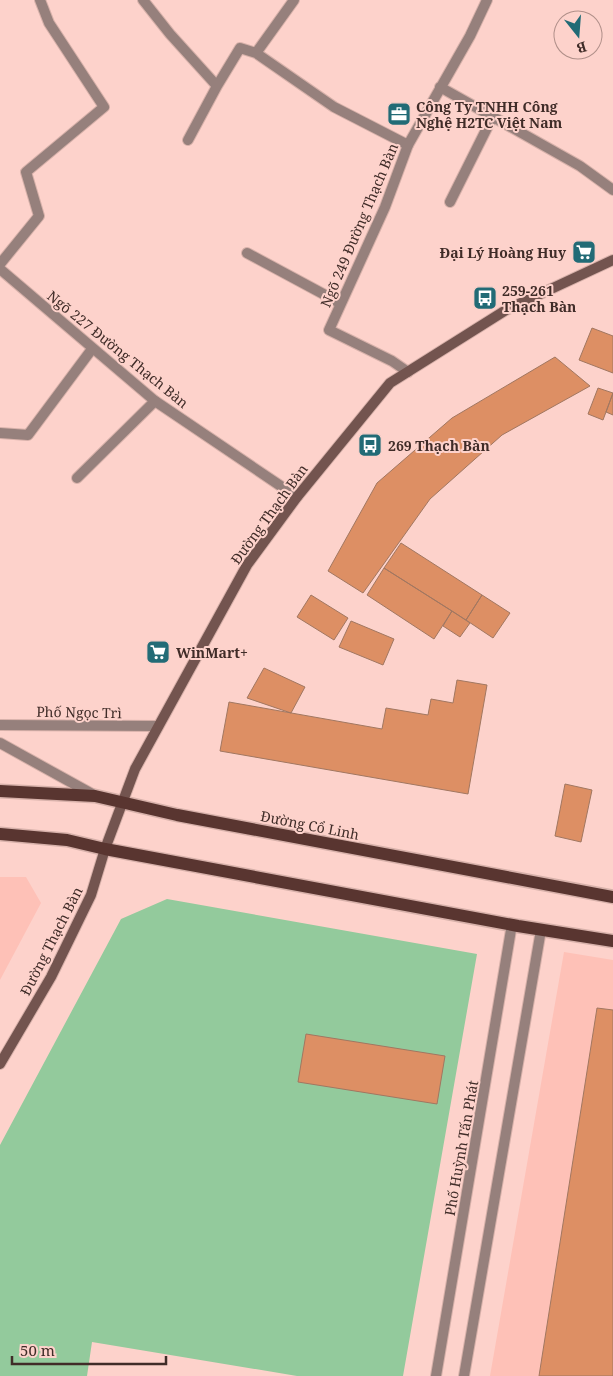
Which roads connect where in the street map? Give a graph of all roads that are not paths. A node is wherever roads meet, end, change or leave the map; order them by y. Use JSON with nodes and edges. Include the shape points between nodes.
{"nodes":[{"id":1,"x":40,"y":0,"type":"edge"},
{"id":2,"x":143,"y":0,"type":"edge"},
{"id":3,"x":294,"y":0,"type":"edge"},
{"id":4,"x":487,"y":0,"type":"edge"},
{"id":5,"x":256,"y":53,"type":"junction"},
{"id":6,"x":217,"y":86,"type":"junction"},
{"id":7,"x":440,"y":87,"type":"junction"},
{"id":8,"x":493,"y":116,"type":"junction"},
{"id":9,"x":188,"y":140,"type":"dead end"},
{"id":10,"x":408,"y":145,"type":"junction"},
{"id":11,"x":613,"y":190,"type":"edge"},
{"id":12,"x":450,"y":202,"type":"dead end"},
{"id":13,"x":247,"y":253,"type":"dead end"},
{"id":14,"x":613,"y":260,"type":"edge"},
{"id":15,"x":0,"y":264,"type":"edge"},
{"id":16,"x":0,"y":269,"type":"edge"},
{"id":17,"x":340,"y":304,"type":"junction"},
{"id":18,"x":92,"y":349,"type":"junction"},
{"id":19,"x":408,"y":372,"type":"junction"},
{"id":20,"x":155,"y":401,"type":"junction"},
{"id":21,"x":0,"y":434,"type":"edge"},
{"id":22,"x":77,"y":478,"type":"dead end"},
{"id":23,"x":297,"y":497,"type":"junction"},
{"id":24,"x":0,"y":725,"type":"edge"},
{"id":25,"x":158,"y":726,"type":"junction"},
{"id":26,"x":0,"y":743,"type":"edge"},
{"id":27,"x":0,"y":791,"type":"edge"},
{"id":28,"x":95,"y":796,"type":"junction"},
{"id":29,"x":122,"y":801,"type":"junction"},
{"id":30,"x":0,"y":834,"type":"edge"},
{"id":31,"x":105,"y":848,"type":"junction"},
{"id":32,"x":613,"y":897,"type":"edge"},
{"id":33,"x":512,"y":924,"type":"junction"},
{"id":34,"x":541,"y":930,"type":"junction"},
{"id":35,"x":613,"y":942,"type":"edge"},
{"id":36,"x":0,"y":1064,"type":"edge"},
{"id":37,"x":436,"y":1376,"type":"edge"},
{"id":38,"x":464,"y":1376,"type":"edge"}],
"edges":[{"from":1,"to":15,"type":"street","via":[[49,24],[104,106],[26,172],[39,216]]},
{"from":2,"to":6,"type":"street"},
{"from":3,"to":5,"type":"street"},
{"from":4,"to":7,"type":"street","name":"Ngõ 249 Đường Thạch Bàn"},
{"from":5,"to":6,"type":"street","via":[[240,48]]},
{"from":5,"to":10,"type":"street","via":[[334,107]]},
{"from":6,"to":9,"type":"street"},
{"from":7,"to":8,"type":"street"},
{"from":7,"to":10,"type":"street","name":"Ngõ 249 Đường Thạch Bàn"},
{"from":8,"to":11,"type":"street","via":[[580,166]]},
{"from":8,"to":12,"type":"street"},
{"from":10,"to":17,"type":"street","name":"Ngõ 249 Đường Thạch Bàn","via":[[385,207]]},
{"from":13,"to":17,"type":"street"},
{"from":14,"to":19,"type":"main road","name":"Đường Thạch Bàn","via":[[506,310]]},
{"from":16,"to":18,"type":"street","name":"Ngõ 227 Đường Thạch Bàn"},
{"from":17,"to":19,"type":"street","name":"Ngõ 249 Đường Thạch Bàn","via":[[329,330]]},
{"from":18,"to":20,"type":"street","name":"Ngõ 227 Đường Thạch Bàn"},
{"from":18,"to":21,"type":"street","via":[[28,435]]},
{"from":19,"to":23,"type":"main road","name":"Đường Thạch Bàn","via":[[390,383]]},
{"from":20,"to":22,"type":"street"},
{"from":20,"to":23,"type":"street","name":"Ngõ 227 Đường Thạch Bàn"},
{"from":23,"to":25,"type":"main road","name":"Đường Thạch Bàn","via":[[247,565]]},
{"from":24,"to":25,"type":"street","name":"Phố Ngọc Trì"},
{"from":25,"to":29,"type":"main road","name":"Đường Thạch Bàn"},
{"from":26,"to":28,"type":"street"},
{"from":27,"to":28,"type":"main road","name":"Đường Cổ Linh"},
{"from":28,"to":29,"type":"main road","name":"Đường Cổ Linh"},
{"from":29,"to":31,"type":"main road","name":"Đường Thạch Bàn"},
{"from":29,"to":32,"type":"main road","name":"Đường Cổ Linh","via":[[178,815]]},
{"from":30,"to":31,"type":"main road","via":[[67,840]]},
{"from":31,"to":33,"type":"main road"},
{"from":31,"to":36,"type":"main road","name":"Đường Thạch Bàn","via":[[91,895],[51,978]]},
{"from":33,"to":34,"type":"main road"},
{"from":33,"to":37,"type":"street","name":"Phố Huỳnh Tấn Phát"},
{"from":34,"to":35,"type":"main road"},
{"from":34,"to":38,"type":"street"}]}
